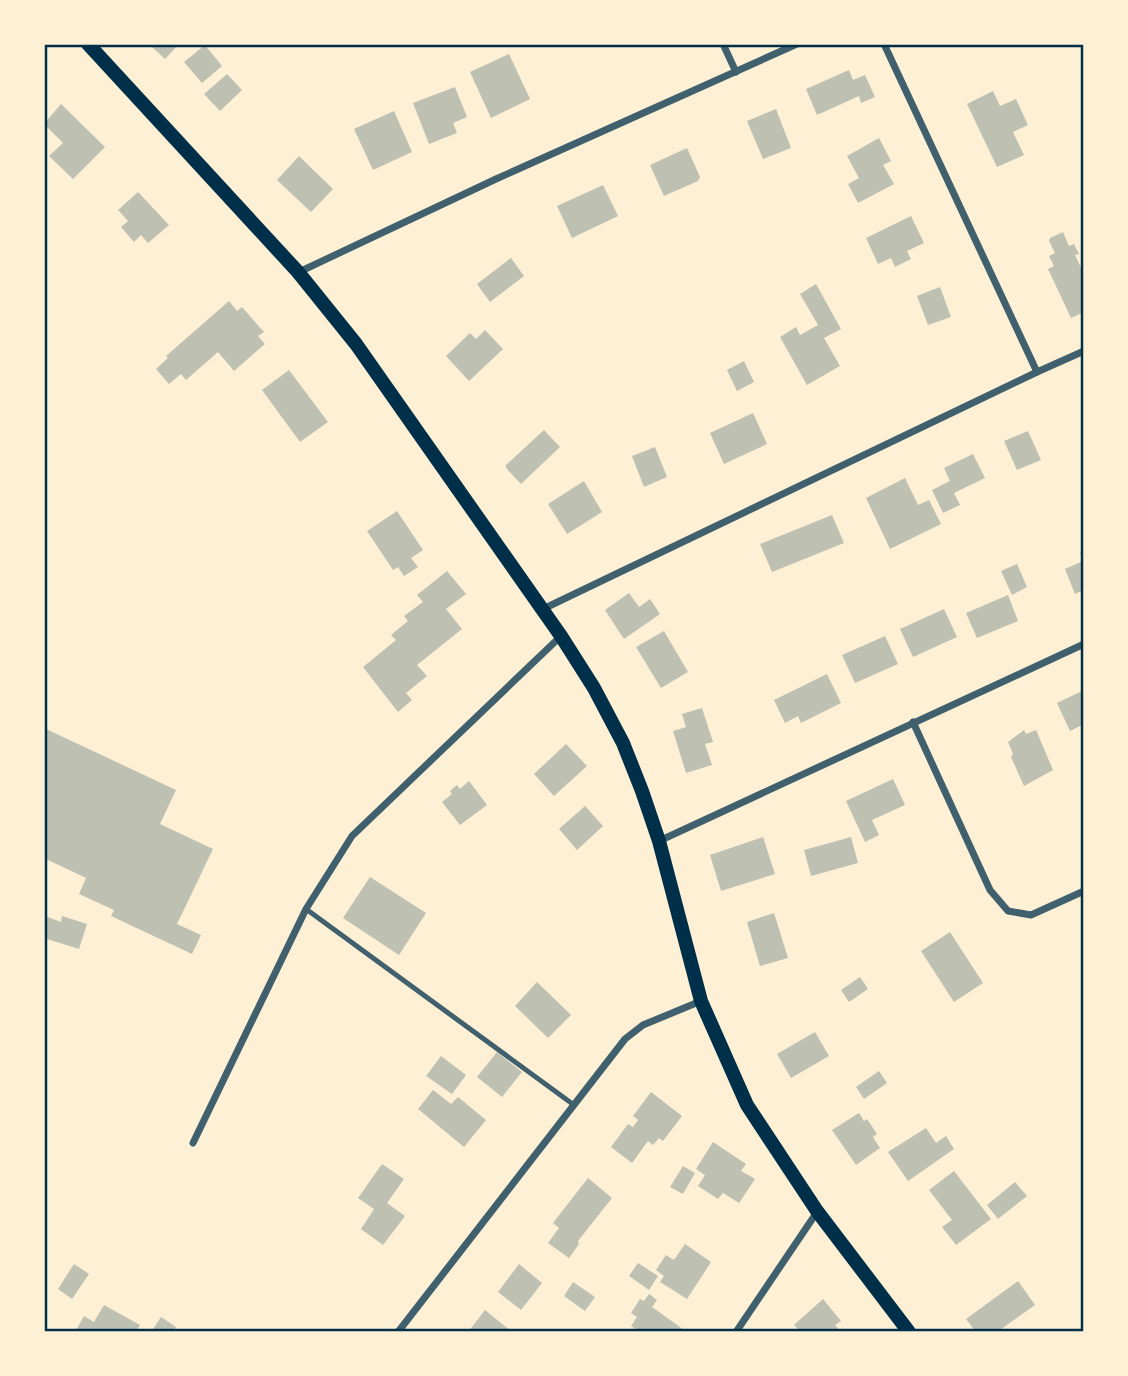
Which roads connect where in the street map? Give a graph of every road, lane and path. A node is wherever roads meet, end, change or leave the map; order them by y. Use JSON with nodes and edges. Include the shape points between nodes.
{"nodes":[{"id":1,"x":88,"y":44,"type":"edge"},
{"id":2,"x":723,"y":44,"type":"edge"},
{"id":3,"x":797,"y":44,"type":"edge"},
{"id":4,"x":884,"y":44,"type":"edge"},
{"id":5,"x":736,"y":72,"type":"junction"},
{"id":6,"x":298,"y":272,"type":"junction"},
{"id":7,"x":1084,"y":351,"type":"edge"},
{"id":8,"x":1037,"y":372,"type":"junction"},
{"id":9,"x":542,"y":610,"type":"junction"},
{"id":10,"x":561,"y":636,"type":"junction"},
{"id":11,"x":1084,"y":644,"type":"edge"},
{"id":12,"x":913,"y":722,"type":"junction"},
{"id":13,"x":659,"y":841,"type":"junction"},
{"id":14,"x":1084,"y":891,"type":"edge"},
{"id":15,"x":306,"y":909,"type":"junction"},
{"id":16,"x":701,"y":1001,"type":"junction"},
{"id":17,"x":574,"y":1104,"type":"junction"},
{"id":18,"x":193,"y":1143,"type":"dead end"},
{"id":19,"x":817,"y":1211,"type":"junction"},
{"id":20,"x":398,"y":1332,"type":"edge"},
{"id":21,"x":736,"y":1332,"type":"edge"},
{"id":22,"x":909,"y":1332,"type":"edge"}],
"edges":[{"from":1,"to":6,"type":"main road"},
{"from":2,"to":5,"type":"street"},
{"from":3,"to":5,"type":"street"},
{"from":4,"to":8,"type":"street"},
{"from":5,"to":6,"type":"street"},
{"from":6,"to":9,"type":"main road","via":[[356,344]]},
{"from":7,"to":8,"type":"street"},
{"from":8,"to":9,"type":"street"},
{"from":9,"to":10,"type":"main road"},
{"from":10,"to":13,"type":"main road","via":[[623,743]]},
{"from":10,"to":15,"type":"street","via":[[352,836]]},
{"from":11,"to":12,"type":"street"},
{"from":12,"to":13,"type":"street"},
{"from":12,"to":14,"type":"street","via":[[990,890],[1008,911],[1031,915]]},
{"from":13,"to":16,"type":"main road"},
{"from":15,"to":17,"type":"lane"},
{"from":15,"to":18,"type":"street"},
{"from":16,"to":17,"type":"street","via":[[634,1031]]},
{"from":16,"to":19,"type":"main road","via":[[747,1105]]},
{"from":17,"to":20,"type":"street"},
{"from":19,"to":21,"type":"street"},
{"from":19,"to":22,"type":"main road"}]}
